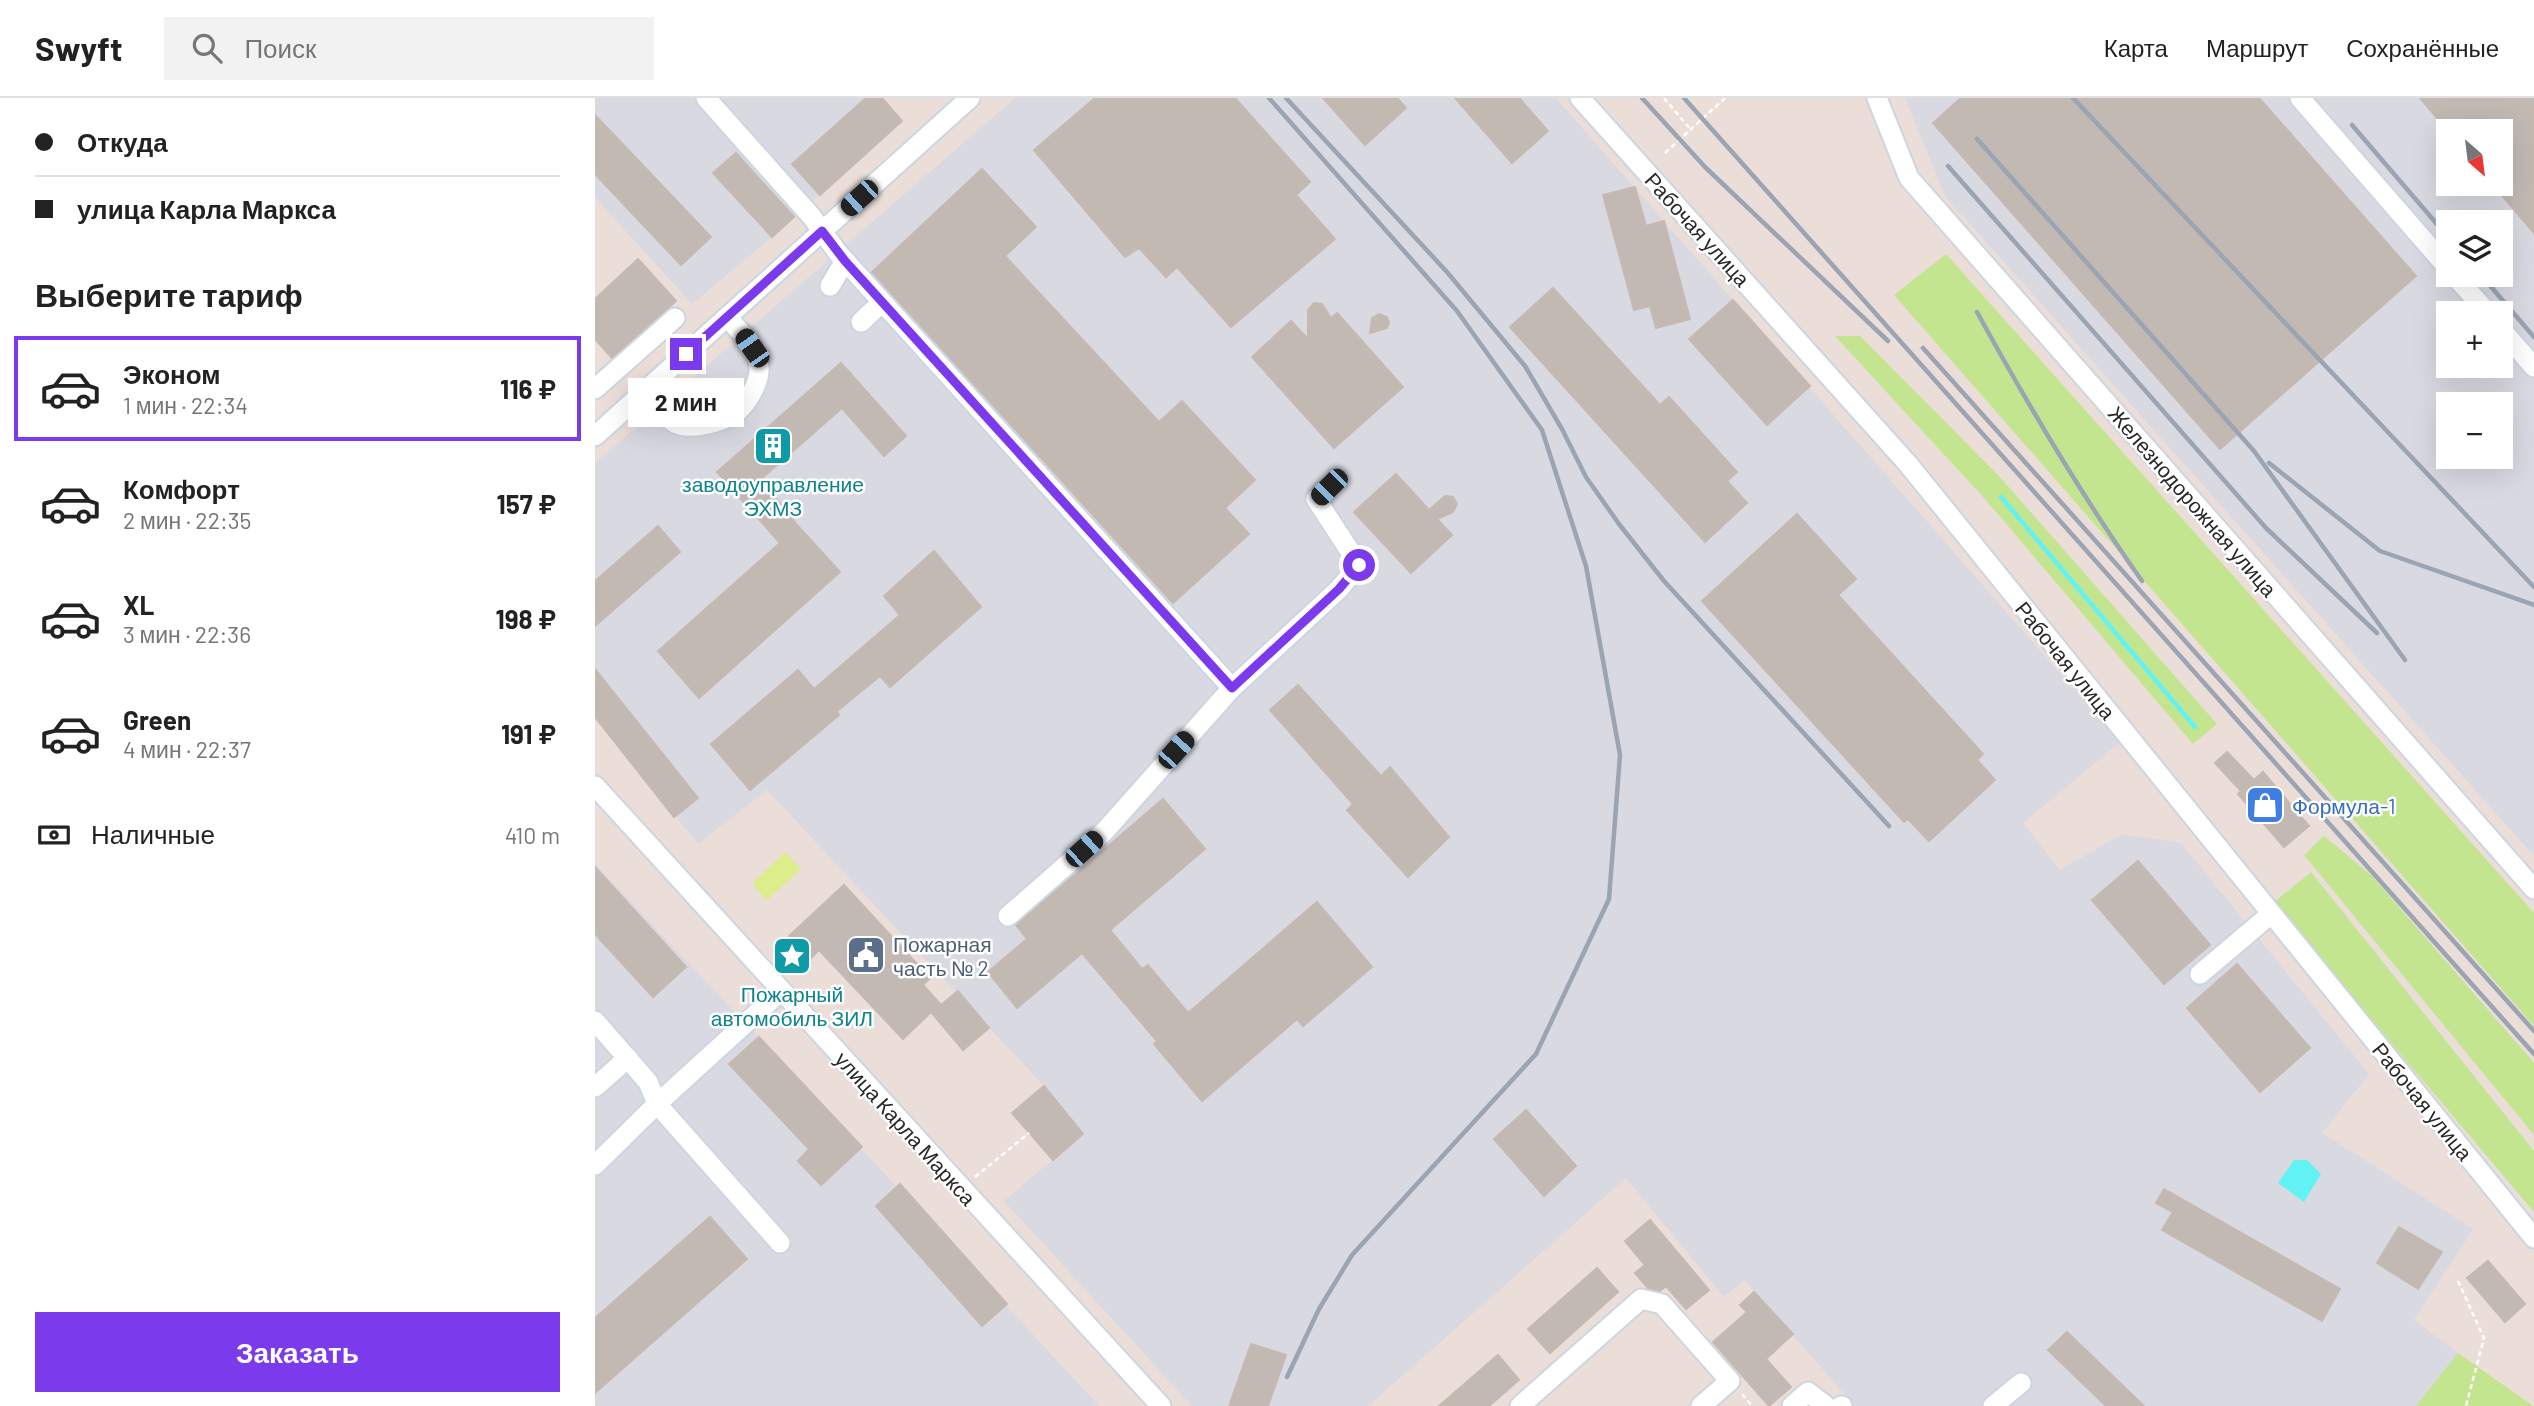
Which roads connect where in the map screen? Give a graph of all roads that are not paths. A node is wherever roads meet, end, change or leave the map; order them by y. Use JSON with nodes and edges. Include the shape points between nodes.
{"nodes":[{"id":1,"x":706,"y":98,"type":"edge"},
{"id":2,"x":969,"y":98,"type":"edge"},
{"id":3,"x":1580,"y":98,"type":"edge"},
{"id":4,"x":1877,"y":98,"type":"edge"},
{"id":5,"x":2300,"y":98,"type":"edge"},
{"id":6,"x":822,"y":231,"type":"junction"},
{"id":7,"x":2436,"y":254,"type":"edge"},
{"id":8,"x":845,"y":261,"type":"junction"},
{"id":9,"x":830,"y":286,"type":"dead end"},
{"id":10,"x":2464,"y":287,"type":"edge"},
{"id":11,"x":2477,"y":301,"type":"edge"},
{"id":12,"x":882,"y":302,"type":"junction"},
{"id":13,"x":727,"y":317,"type":"junction"},
{"id":14,"x":675,"y":318,"type":"dead end"},
{"id":15,"x":861,"y":322,"type":"dead end"},
{"id":16,"x":2513,"y":342,"type":"edge"},
{"id":17,"x":2534,"y":367,"type":"edge"},
{"id":18,"x":595,"y":389,"type":"edge"},
{"id":19,"x":644,"y":391,"type":"junction"},
{"id":20,"x":598,"y":428,"type":"edge"},
{"id":21,"x":1329,"y":487,"type":"dead end"},
{"id":22,"x":1232,"y":688,"type":"junction"},
{"id":23,"x":595,"y":786,"type":"edge"},
{"id":24,"x":2534,"y":889,"type":"edge"},
{"id":25,"x":2271,"y":914,"type":"junction"},
{"id":26,"x":1008,"y":916,"type":"dead end"},
{"id":27,"x":2200,"y":974,"type":"dead end"},
{"id":28,"x":781,"y":991,"type":"junction"},
{"id":29,"x":595,"y":1021,"type":"edge"},
{"id":30,"x":628,"y":1058,"type":"junction"},
{"id":31,"x":595,"y":1087,"type":"edge"},
{"id":32,"x":657,"y":1104,"type":"junction"},
{"id":33,"x":595,"y":1165,"type":"edge"},
{"id":34,"x":2534,"y":1238,"type":"edge"},
{"id":35,"x":780,"y":1243,"type":"dead end"},
{"id":36,"x":2021,"y":1383,"type":"dead end"},
{"id":37,"x":1161,"y":1406,"type":"edge"},
{"id":38,"x":1520,"y":1406,"type":"edge"},
{"id":39,"x":1701,"y":1406,"type":"edge"},
{"id":40,"x":1792,"y":1406,"type":"edge"},
{"id":41,"x":1825,"y":1406,"type":"edge"},
{"id":42,"x":1993,"y":1406,"type":"edge"}],
"edges":[{"from":1,"to":6,"type":"street"},
{"from":2,"to":6,"type":"street"},
{"from":3,"to":25,"type":"street","name":"Рабочая улица","via":[[1908,464]]},
{"from":4,"to":24,"type":"street","name":"Железнодорожная улица","via":[[1909,178]]},
{"from":5,"to":7,"type":"street"},
{"from":6,"to":8,"type":"street"},
{"from":6,"to":13,"type":"street"},
{"from":8,"to":9,"type":"street"},
{"from":8,"to":12,"type":"street"},
{"from":10,"to":11,"type":"street"},
{"from":12,"to":15,"type":"street"},
{"from":12,"to":22,"type":"street"},
{"from":13,"to":19,"type":"street"},
{"from":13,"to":19,"type":"street","via":[[752,348],[759,368],[754,389],[737,412],[688,427],[676,423]]},
{"from":14,"to":18,"type":"street"},
{"from":16,"to":17,"type":"street"},
{"from":19,"to":20,"type":"street"},
{"from":21,"to":22,"type":"street","via":[[1316,499],[1359,565]]},
{"from":22,"to":26,"type":"street","via":[[1103,832]]},
{"from":23,"to":28,"type":"street","name":"улица Карла Маркса"},
{"from":25,"to":27,"type":"street"},
{"from":25,"to":34,"type":"street","name":"Рабочая улица"},
{"from":28,"to":32,"type":"street"},
{"from":28,"to":37,"type":"street","name":"улица Карла Маркса"},
{"from":29,"to":30,"type":"street"},
{"from":30,"to":31,"type":"street"},
{"from":30,"to":32,"type":"street","via":[[648,1082]]},
{"from":32,"to":33,"type":"street"},
{"from":32,"to":35,"type":"street"},
{"from":36,"to":42,"type":"street"},
{"from":38,"to":39,"type":"street","via":[[1641,1299],[1662,1304],[1730,1381]]},
{"from":40,"to":41,"type":"street","via":[[1808,1392]]}]}
